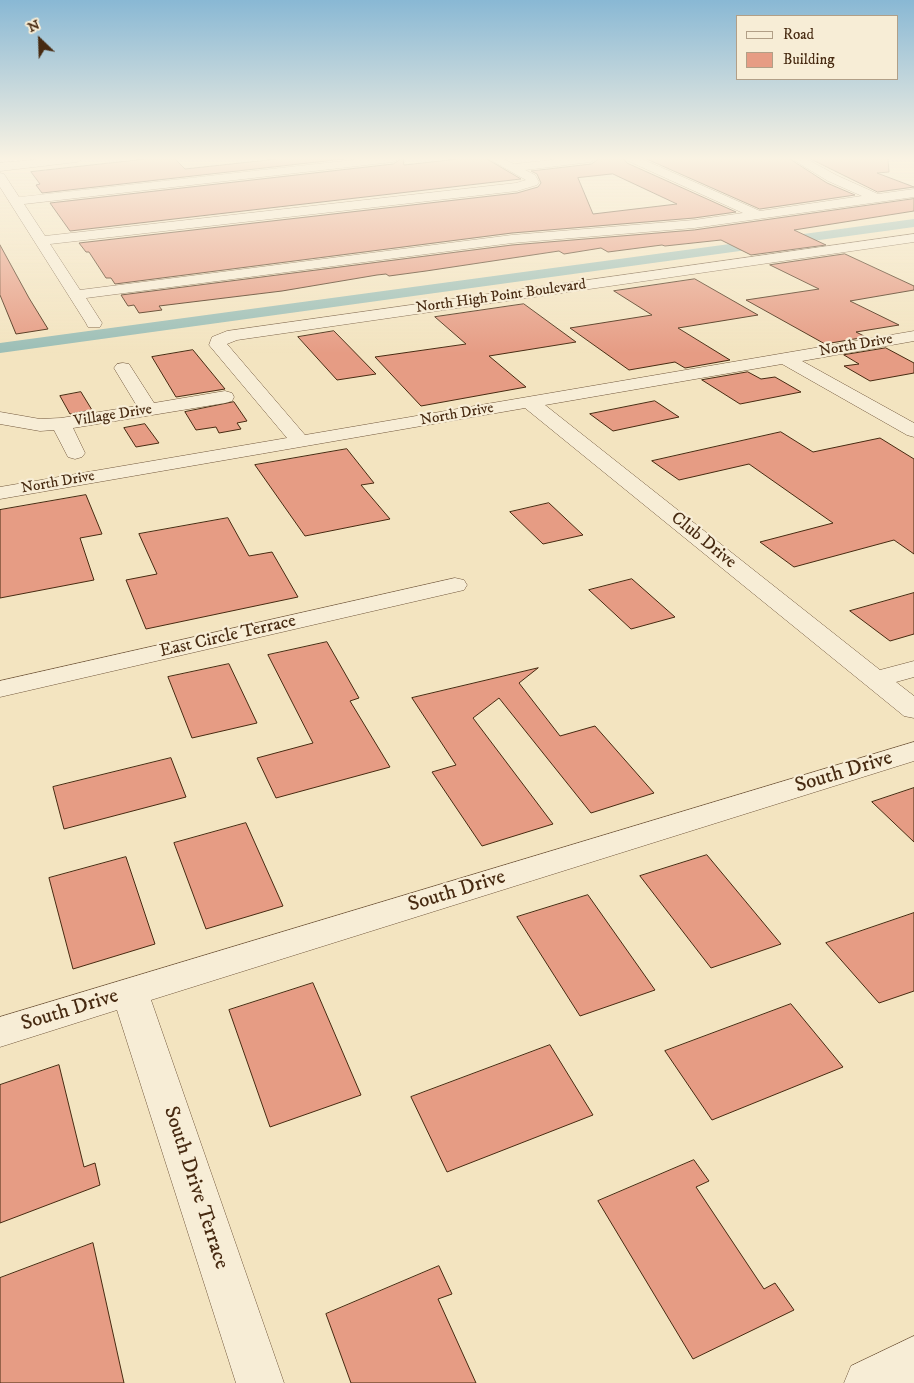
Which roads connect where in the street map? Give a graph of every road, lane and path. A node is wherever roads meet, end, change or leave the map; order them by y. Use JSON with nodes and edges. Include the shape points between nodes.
{"nodes":[{"id":1,"x":31,"y":224,"type":"edge"},
{"id":2,"x":191,"y":224,"type":"edge"},
{"id":3,"x":697,"y":224,"type":"edge"},
{"id":4,"x":914,"y":238,"type":"edge"},
{"id":5,"x":42,"y":241,"type":"junction"},
{"id":6,"x":76,"y":295,"type":"junction"},
{"id":7,"x":94,"y":323,"type":"dead end"},
{"id":8,"x":914,"y":336,"type":"edge"},
{"id":9,"x":784,"y":358,"type":"junction"},
{"id":10,"x":123,"y":368,"type":"dead end"},
{"id":11,"x":226,"y":397,"type":"dead end"},
{"id":12,"x":529,"y":402,"type":"junction"},
{"id":13,"x":149,"y":410,"type":"junction"},
{"id":14,"x":0,"y":418,"type":"edge"},
{"id":15,"x":61,"y":424,"type":"junction"},
{"id":16,"x":914,"y":431,"type":"edge"},
{"id":17,"x":300,"y":441,"type":"junction"},
{"id":18,"x":75,"y":453,"type":"dead end"},
{"id":19,"x":0,"y":493,"type":"edge"},
{"id":20,"x":455,"y":585,"type":"dead end"},
{"id":21,"x":914,"y":669,"type":"edge"},
{"id":22,"x":877,"y":679,"type":"junction"},
{"id":23,"x":0,"y":690,"type":"edge"},
{"id":24,"x":914,"y":710,"type":"edge"},
{"id":25,"x":914,"y":751,"type":"edge"},
{"id":26,"x":130,"y":993,"type":"junction"},
{"id":27,"x":0,"y":1032,"type":"edge"},
{"id":28,"x":914,"y":1360,"type":"edge"},
{"id":29,"x":260,"y":1383,"type":"edge"},
{"id":30,"x":868,"y":1383,"type":"edge"}],
"edges":[{"from":1,"to":5,"type":"street"},
{"from":2,"to":5,"type":"street"},
{"from":3,"to":6,"type":"street","via":[[512,239]]},
{"from":4,"to":17,"type":"street","name":"North High Point Boulevard","via":[[233,335],[218,341],[218,345]]},
{"from":5,"to":6,"type":"street"},
{"from":6,"to":7,"type":"street"},
{"from":8,"to":9,"type":"street","name":"North Drive"},
{"from":9,"to":12,"type":"street","name":"North Drive"},
{"from":9,"to":16,"type":"street"},
{"from":10,"to":13,"type":"street"},
{"from":11,"to":13,"type":"street","name":"Village Drive"},
{"from":12,"to":17,"type":"street","name":"North Drive"},
{"from":12,"to":22,"type":"street","name":"Club Drive"},
{"from":13,"to":15,"type":"street","name":"Village Drive"},
{"from":14,"to":15,"type":"street","name":"Village Drive","via":[[40,425]]},
{"from":15,"to":18,"type":"street"},
{"from":17,"to":19,"type":"street","name":"North Drive"},
{"from":20,"to":23,"type":"street","name":"East Circle Terrace"},
{"from":21,"to":22,"type":"street"},
{"from":22,"to":24,"type":"street"},
{"from":25,"to":26,"type":"street","name":"South Drive"},
{"from":26,"to":27,"type":"street","name":"South Drive"},
{"from":26,"to":29,"type":"street","name":"South Drive Terrace"},
{"from":28,"to":30,"type":"street"}]}
